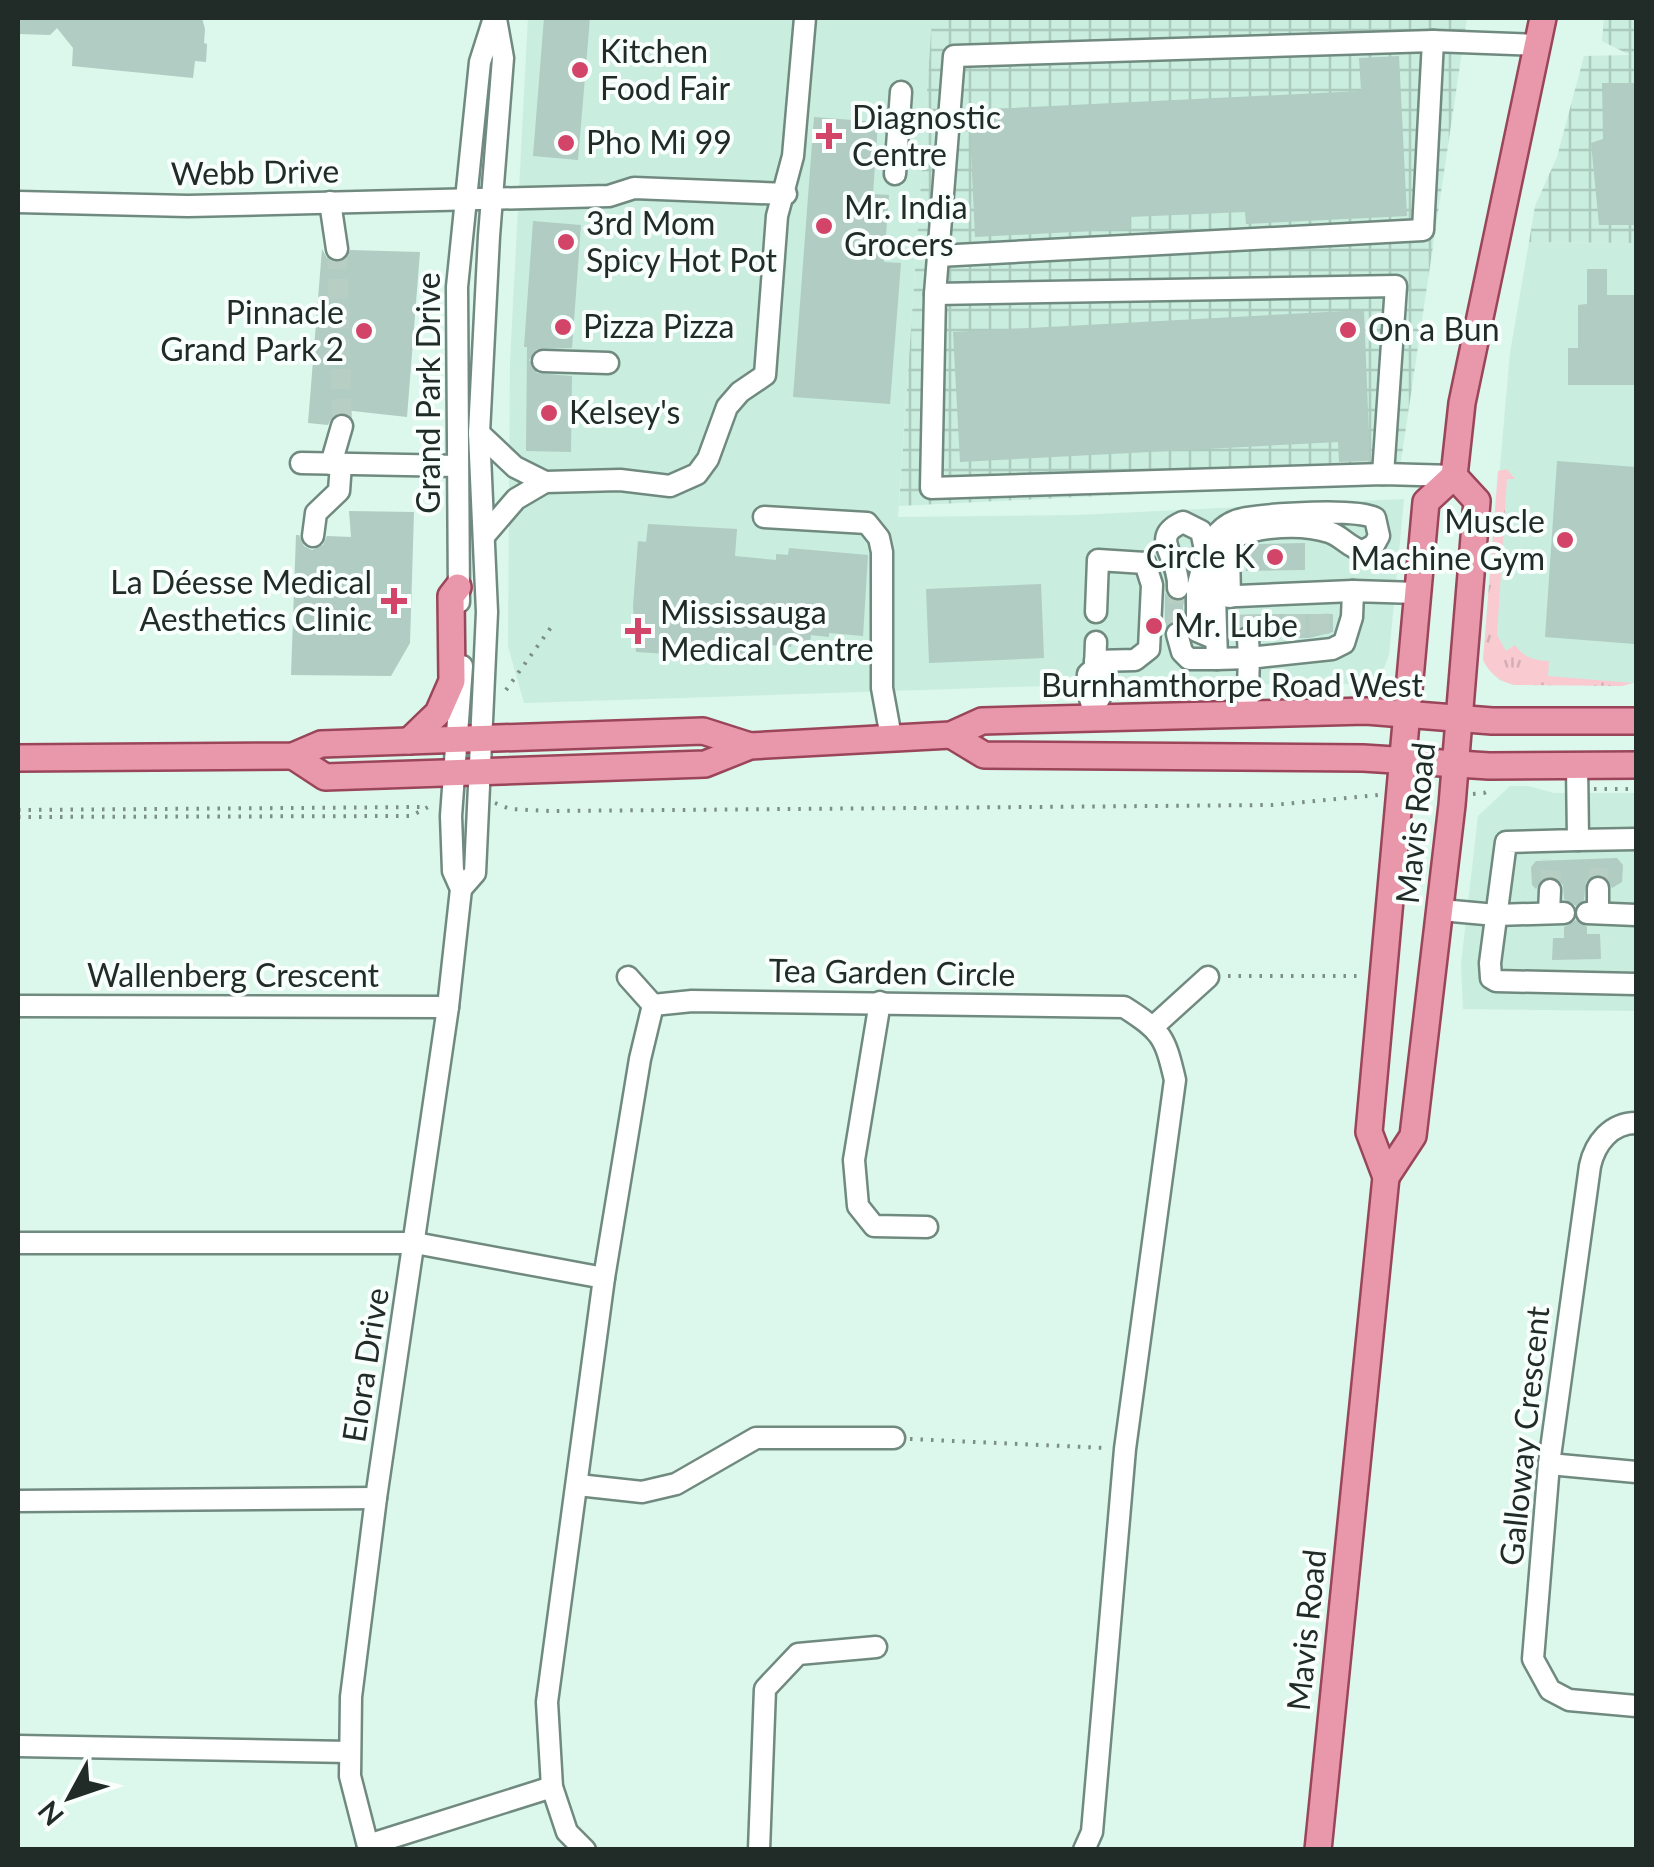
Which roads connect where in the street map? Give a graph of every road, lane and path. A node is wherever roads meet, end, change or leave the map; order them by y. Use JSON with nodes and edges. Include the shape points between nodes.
{"nodes":[{"id":1,"x":495,"y":18,"type":"edge"},
{"id":2,"x":805,"y":18,"type":"edge"},
{"id":3,"x":1542,"y":18,"type":"edge"},
{"id":4,"x":1433,"y":41,"type":"junction"},
{"id":5,"x":1536,"y":45,"type":"junction"},
{"id":6,"x":901,"y":92,"type":"dead end"},
{"id":7,"x":894,"y":174,"type":"dead end"},
{"id":8,"x":786,"y":194,"type":"junction"},
{"id":9,"x":493,"y":197,"type":"junction"},
{"id":10,"x":464,"y":198,"type":"junction"},
{"id":11,"x":18,"y":202,"type":"edge"},
{"id":12,"x":330,"y":202,"type":"junction"},
{"id":13,"x":337,"y":249,"type":"tunnel mouth"},
{"id":14,"x":938,"y":256,"type":"junction"},
{"id":15,"x":935,"y":294,"type":"junction"},
{"id":16,"x":544,"y":361,"type":"dead end"},
{"id":17,"x":608,"y":363,"type":"dead end"},
{"id":18,"x":342,"y":426,"type":"tunnel mouth"},
{"id":19,"x":479,"y":434,"type":"junction"},
{"id":20,"x":301,"y":463,"type":"dead end"},
{"id":21,"x":336,"y":464,"type":"junction"},
{"id":22,"x":458,"y":466,"type":"junction"},
{"id":23,"x":1383,"y":474,"type":"junction"},
{"id":24,"x":1454,"y":476,"type":"junction"},
{"id":25,"x":545,"y":482,"type":"junction"},
{"id":26,"x":764,"y":518,"type":"dead end"},
{"id":27,"x":485,"y":535,"type":"junction"},
{"id":28,"x":313,"y":536,"type":"dead end"},
{"id":29,"x":458,"y":586,"type":"junction"},
{"id":30,"x":1178,"y":588,"type":"tunnel mouth"},
{"id":31,"x":1353,"y":591,"type":"junction"},
{"id":32,"x":1416,"y":593,"type":"junction"},
{"id":33,"x":1235,"y":601,"type":"junction"},
{"id":34,"x":1096,"y":612,"type":"dead end"},
{"id":35,"x":552,"y":626,"type":"dead end"},
{"id":36,"x":1177,"y":634,"type":"dead end"},
{"id":37,"x":1259,"y":647,"type":"junction"},
{"id":38,"x":1216,"y":649,"type":"junction"},
{"id":39,"x":506,"y":690,"type":"dead end"},
{"id":40,"x":1093,"y":712,"type":"junction"},
{"id":41,"x":1246,"y":714,"type":"junction"},
{"id":42,"x":1406,"y":714,"type":"junction"},
{"id":43,"x":1459,"y":719,"type":"junction"},
{"id":44,"x":1636,"y":721,"type":"edge"},
{"id":45,"x":951,"y":734,"type":"junction"},
{"id":46,"x":891,"y":737,"type":"junction"},
{"id":47,"x":470,"y":739,"type":"junction"},
{"id":48,"x":409,"y":740,"type":"junction"},
{"id":49,"x":750,"y":746,"type":"junction"},
{"id":50,"x":294,"y":756,"type":"junction"},
{"id":51,"x":18,"y":758,"type":"edge"},
{"id":52,"x":1402,"y":760,"type":"junction"},
{"id":53,"x":1456,"y":764,"type":"junction"},
{"id":54,"x":1578,"y":765,"type":"junction"},
{"id":55,"x":1636,"y":765,"type":"edge"},
{"id":56,"x":467,"y":772,"type":"junction"},
{"id":57,"x":1636,"y":789,"type":"edge"},
{"id":58,"x":1594,"y":790,"type":"dead end"},
{"id":59,"x":1484,"y":793,"type":"dead end"},
{"id":60,"x":1453,"y":794,"type":"junction"},
{"id":61,"x":1400,"y":795,"type":"junction"},
{"id":62,"x":498,"y":803,"type":"dead end"},
{"id":63,"x":431,"y":806,"type":"dead end"},
{"id":64,"x":18,"y":814,"type":"edge"},
{"id":65,"x":1636,"y":839,"type":"edge"},
{"id":66,"x":1592,"y":846,"type":"junction"},
{"id":67,"x":1598,"y":888,"type":"tunnel mouth"},
{"id":68,"x":1550,"y":890,"type":"tunnel mouth"},
{"id":69,"x":1441,"y":910,"type":"junction"},
{"id":70,"x":1496,"y":914,"type":"junction"},
{"id":71,"x":1636,"y":915,"type":"edge"},
{"id":72,"x":1208,"y":976,"type":"joint"},
{"id":73,"x":1366,"y":976,"type":"dead end"},
{"id":74,"x":628,"y":977,"type":"dead end"},
{"id":75,"x":1636,"y":984,"type":"edge"},
{"id":76,"x":880,"y":1002,"type":"junction"},
{"id":77,"x":18,"y":1006,"type":"edge"},
{"id":78,"x":653,"y":1006,"type":"junction"},
{"id":79,"x":448,"y":1007,"type":"junction"},
{"id":80,"x":1154,"y":1026,"type":"junction"},
{"id":81,"x":1636,"y":1123,"type":"edge"},
{"id":82,"x":1386,"y":1178,"type":"junction"},
{"id":83,"x":928,"y":1227,"type":"dead end"},
{"id":84,"x":18,"y":1243,"type":"edge"},
{"id":85,"x":415,"y":1243,"type":"junction"},
{"id":86,"x":604,"y":1278,"type":"junction"},
{"id":87,"x":894,"y":1438,"type":"joint"},
{"id":88,"x":1126,"y":1449,"type":"junction"},
{"id":89,"x":1549,"y":1464,"type":"junction"},
{"id":90,"x":1636,"y":1472,"type":"edge"},
{"id":91,"x":578,"y":1484,"type":"junction"},
{"id":92,"x":376,"y":1498,"type":"junction"},
{"id":93,"x":18,"y":1501,"type":"edge"},
{"id":94,"x":876,"y":1648,"type":"dead end"},
{"id":95,"x":1636,"y":1706,"type":"edge"},
{"id":96,"x":18,"y":1746,"type":"edge"},
{"id":97,"x":349,"y":1752,"type":"junction"},
{"id":98,"x":552,"y":1787,"type":"junction"},
{"id":99,"x":369,"y":1848,"type":"edge"},
{"id":100,"x":584,"y":1850,"type":"edge"},
{"id":101,"x":760,"y":1850,"type":"edge"},
{"id":102,"x":1084,"y":1850,"type":"edge"},
{"id":103,"x":1318,"y":1850,"type":"edge"}],
"edges":[{"from":1,"to":9,"type":"street","name":"Grand Park Drive","via":[[503,58]]},
{"from":1,"to":10,"type":"street","name":"Grand Park Drive","via":[[480,62]]},
{"from":2,"to":8,"type":"street"},
{"from":3,"to":5,"type":"main road"},
{"from":4,"to":5,"type":"street"},
{"from":4,"to":14,"type":"street","via":[[1422,230]]},
{"from":4,"to":14,"type":"street","via":[[954,56]]},
{"from":5,"to":24,"type":"main road","via":[[1462,403]]},
{"from":6,"to":7,"type":"street"},
{"from":8,"to":9,"type":"street","name":"Webb Drive","via":[[634,188],[609,196]]},
{"from":8,"to":25,"type":"street","via":[[777,216],[764,375],[726,407],[697,474],[670,486]]},
{"from":9,"to":10,"type":"street","name":"Webb Drive"},
{"from":9,"to":19,"type":"street","name":"Grand Park Drive"},
{"from":10,"to":12,"type":"street","name":"Webb Drive"},
{"from":10,"to":22,"type":"street","name":"Grand Park Drive","via":[[457,287]]},
{"from":11,"to":12,"type":"street","name":"Webb Drive"},
{"from":12,"to":13,"type":"street"},
{"from":14,"to":15,"type":"street"},
{"from":15,"to":23,"type":"street","via":[[931,488]]},
{"from":15,"to":23,"type":"street","via":[[1396,286]]},
{"from":16,"to":17,"type":"street"},
{"from":18,"to":21,"type":"street"},
{"from":19,"to":25,"type":"street"},
{"from":19,"to":27,"type":"street","name":"Grand Park Drive"},
{"from":20,"to":21,"type":"street"},
{"from":21,"to":22,"type":"street"},
{"from":21,"to":28,"type":"street","via":[[338,491],[316,513]]},
{"from":22,"to":29,"type":"street","name":"Grand Park Drive"},
{"from":23,"to":24,"type":"street"},
{"from":24,"to":32,"type":"main road","name":"Mavis Road","via":[[1426,502]]},
{"from":24,"to":43,"type":"main road","name":"Mavis Road","via":[[1478,501]]},
{"from":25,"to":27,"type":"street","via":[[516,499]]},
{"from":26,"to":46,"type":"street","via":[[867,522],[879,538],[882,688]]},
{"from":27,"to":47,"type":"street","name":"Grand Park Drive","via":[[487,612]]},
{"from":29,"to":47,"type":"street","name":"Grand Park Drive"},
{"from":29,"to":48,"type":"main road","via":[[451,596],[452,681],[438,713]]},
{"from":30,"to":38,"type":"street","via":[[1164,534],[1183,522],[1201,530],[1206,554],[1197,588],[1197,632]]},
{"from":31,"to":32,"type":"street"},
{"from":31,"to":33,"type":"street","via":[[1319,603]]},
{"from":31,"to":37,"type":"street","via":[[1344,642],[1332,650],[1320,644]]},
{"from":32,"to":42,"type":"main road","name":"Mavis Road"},
{"from":33,"to":33,"type":"street","via":[[1218,533],[1226,524],[1323,514],[1375,518],[1378,536],[1363,551],[1334,532],[1302,526],[1234,537],[1229,552]]},
{"from":33,"to":38,"type":"street"},
{"from":34,"to":40,"type":"street","via":[[1098,560],[1145,563],[1152,585],[1149,649],[1134,660],[1096,657],[1104,686]]},
{"from":35,"to":39,"type":"path"},
{"from":36,"to":38,"type":"street","via":[[1189,659]]},
{"from":37,"to":38,"type":"street"},
{"from":37,"to":41,"type":"street"},
{"from":40,"to":41,"type":"main road","name":"Burnhamthorpe Road West"},
{"from":40,"to":45,"type":"main road","name":"Burnhamthorpe Road West","via":[[982,722]]},
{"from":41,"to":42,"type":"main road","name":"Burnhamthorpe Road West"},
{"from":42,"to":43,"type":"main road","name":"Burnhamthorpe Road West"},
{"from":42,"to":52,"type":"main road","name":"Mavis Road"},
{"from":43,"to":44,"type":"main road","name":"Burnhamthorpe Road West"},
{"from":43,"to":53,"type":"main road","name":"Mavis Road"},
{"from":45,"to":46,"type":"main road","name":"Burnhamthorpe Road West"},
{"from":45,"to":52,"type":"main road","name":"Burnhamthorpe Road West","via":[[984,755]]},
{"from":46,"to":49,"type":"main road","name":"Burnhamthorpe Road West"},
{"from":47,"to":48,"type":"main road","name":"Burnhamthorpe Road West"},
{"from":47,"to":49,"type":"main road","name":"Burnhamthorpe Road West","via":[[703,731]]},
{"from":47,"to":56,"type":"street","name":"Grand Park Drive"},
{"from":48,"to":50,"type":"main road","name":"Burnhamthorpe Road West","via":[[321,744]]},
{"from":49,"to":56,"type":"main road","name":"Burnhamthorpe Road West","via":[[705,764]]},
{"from":50,"to":51,"type":"main road","name":"Burnhamthorpe Road West"},
{"from":50,"to":56,"type":"main road","name":"Burnhamthorpe Road West","via":[[325,777]]},
{"from":52,"to":53,"type":"main road","name":"Burnhamthorpe Road West"},
{"from":52,"to":61,"type":"main road","name":"Mavis Road"},
{"from":53,"to":54,"type":"main road","name":"Burnhamthorpe Road West"},
{"from":53,"to":60,"type":"main road","name":"Mavis Road"},
{"from":54,"to":55,"type":"main road","name":"Burnhamthorpe Road West"},
{"from":54,"to":66,"type":"street"},
{"from":56,"to":79,"type":"street","name":"Elora Drive","via":[[475,874],[461,889]]},
{"from":57,"to":58,"type":"path"},
{"from":59,"to":60,"type":"path"},
{"from":60,"to":69,"type":"main road","name":"Mavis Road"},
{"from":61,"to":62,"type":"path","via":[[1272,806],[550,811]]},
{"from":61,"to":82,"type":"main road","name":"Mavis Road","via":[[1369,1132]]},
{"from":63,"to":64,"type":"path"},
{"from":65,"to":66,"type":"street"},
{"from":66,"to":70,"type":"street","via":[[1552,851],[1506,842]]},
{"from":67,"to":71,"type":"street","via":[[1593,913]]},
{"from":68,"to":70,"type":"street","via":[[1556,913]]},
{"from":69,"to":70,"type":"street"},
{"from":69,"to":82,"type":"main road","name":"Mavis Road","via":[[1413,1136]]},
{"from":70,"to":75,"type":"street","via":[[1490,963],[1496,982]]},
{"from":72,"to":73,"type":"path"},
{"from":72,"to":80,"type":"street"},
{"from":74,"to":78,"type":"street"},
{"from":76,"to":78,"type":"street","name":"Tea Garden Circle"},
{"from":76,"to":80,"type":"street","name":"Tea Garden Circle","via":[[1124,1008]]},
{"from":76,"to":83,"type":"street","via":[[854,1160],[858,1206],[874,1226]]},
{"from":77,"to":79,"type":"street","name":"Wallenberg Crescent"},
{"from":78,"to":86,"type":"street"},
{"from":79,"to":85,"type":"street","name":"Elora Drive"},
{"from":80,"to":88,"type":"street","via":[[1168,1048],[1175,1080]]},
{"from":81,"to":89,"type":"street","name":"Galloway Crescent","via":[[1626,1123],[1594,1148]]},
{"from":82,"to":103,"type":"main road","name":"Mavis Road"},
{"from":84,"to":85,"type":"street"},
{"from":85,"to":86,"type":"street"},
{"from":85,"to":92,"type":"street","name":"Elora Drive"},
{"from":86,"to":91,"type":"street"},
{"from":87,"to":88,"type":"path"},
{"from":87,"to":91,"type":"street","via":[[756,1438],[676,1484],[642,1492]]},
{"from":88,"to":102,"type":"street","via":[[1092,1832]]},
{"from":89,"to":90,"type":"street"},
{"from":89,"to":95,"type":"street","name":"Galloway Crescent","via":[[1532,1659],[1550,1690],[1570,1700]]},
{"from":91,"to":98,"type":"street","via":[[547,1702]]},
{"from":92,"to":93,"type":"street"},
{"from":92,"to":97,"type":"street","name":"Elora Drive"},
{"from":94,"to":101,"type":"street","via":[[798,1654],[764,1689]]},
{"from":96,"to":97,"type":"street"},
{"from":97,"to":99,"type":"street","name":"Elora Drive"},
{"from":98,"to":99,"type":"street"},
{"from":98,"to":100,"type":"street","via":[[566,1832]]}]}
